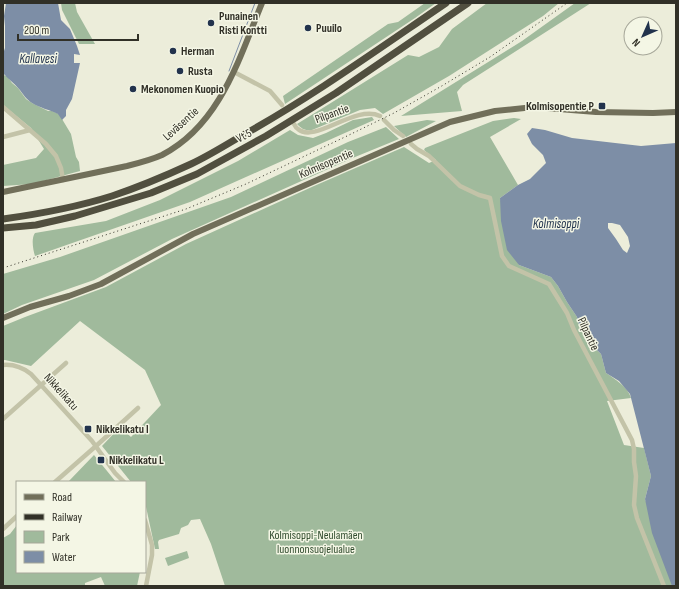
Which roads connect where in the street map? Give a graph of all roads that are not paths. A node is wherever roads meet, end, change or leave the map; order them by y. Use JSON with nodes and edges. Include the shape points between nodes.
{"nodes":[{"id":1,"x":262,"y":3,"type":"edge"},
{"id":2,"x":446,"y":3,"type":"edge"},
{"id":3,"x":468,"y":3,"type":"edge"},
{"id":4,"x":234,"y":72,"type":"junction"},
{"id":5,"x":282,"y":105,"type":"dead end"},
{"id":6,"x":3,"y":107,"type":"edge"},
{"id":7,"x":676,"y":112,"type":"edge"},
{"id":8,"x":380,"y":116,"type":"dead end"},
{"id":9,"x":384,"y":120,"type":"dead end"},
{"id":10,"x":294,"y":124,"type":"dead end"},
{"id":11,"x":30,"y":130,"type":"junction"},
{"id":12,"x":403,"y":136,"type":"dead end"},
{"id":13,"x":3,"y":137,"type":"edge"},
{"id":14,"x":411,"y":144,"type":"dead end"},
{"id":15,"x":63,"y":180,"type":"junction"},
{"id":16,"x":3,"y":192,"type":"edge"},
{"id":17,"x":3,"y":219,"type":"edge"},
{"id":18,"x":3,"y":228,"type":"edge"},
{"id":19,"x":3,"y":318,"type":"edge"},
{"id":20,"x":66,"y":363,"type":"dead end"},
{"id":21,"x":3,"y":365,"type":"edge"},
{"id":22,"x":42,"y":385,"type":"junction"},
{"id":23,"x":138,"y":408,"type":"dead end"},
{"id":24,"x":3,"y":419,"type":"edge"},
{"id":25,"x":96,"y":446,"type":"junction"},
{"id":26,"x":56,"y":481,"type":"edge"},
{"id":27,"x":123,"y":481,"type":"edge"},
{"id":28,"x":16,"y":517,"type":"edge"},
{"id":29,"x":146,"y":524,"type":"edge"},
{"id":30,"x":3,"y":530,"type":"edge"},
{"id":31,"x":146,"y":586,"type":"edge"},
{"id":32,"x":664,"y":586,"type":"edge"}],
"edges":[{"from":1,"to":4,"type":"main road","name":"Leväsentie"},
{"from":2,"to":17,"type":"highway","name":"Vt 5","via":[[331,82],[260,126],[191,164],[111,196],[34,215]]},
{"from":3,"to":18,"type":"highway","name":"Vt 5","via":[[336,93],[197,174],[151,194],[75,216],[36,225]]},
{"from":4,"to":5,"type":"street","via":[[270,91]]},
{"from":4,"to":15,"type":"main road","name":"Leväsentie","via":[[205,120],[169,151],[134,164]]},
{"from":6,"to":11,"type":"street"},
{"from":7,"to":19,"type":"main road","name":"Kolmisopentie","via":[[596,112],[534,107],[495,111],[450,122],[193,234],[101,284]]},
{"from":8,"to":10,"type":"street","name":"Pilpantie","via":[[361,114],[319,131],[307,133]]},
{"from":9,"to":12,"type":"street"},
{"from":11,"to":13,"type":"street"},
{"from":11,"to":15,"type":"street","via":[[56,156]]},
{"from":14,"to":32,"type":"street","name":"Pilpantie","via":[[429,156],[460,186],[490,198],[502,256],[509,266],[549,284],[567,313],[632,440],[636,476],[634,505]]},
{"from":15,"to":16,"type":"main road","name":"Leväsentie"},
{"from":20,"to":22,"type":"street"},
{"from":21,"to":22,"type":"street","name":"Nikkelikatu","via":[[24,368]]},
{"from":22,"to":24,"type":"street"},
{"from":22,"to":25,"type":"street","name":"Nikkelikatu"},
{"from":23,"to":25,"type":"street"},
{"from":25,"to":26,"type":"street"},
{"from":25,"to":27,"type":"street","name":"Nikkelikatu"},
{"from":28,"to":30,"type":"street"},
{"from":29,"to":31,"type":"street","via":[[152,545]]}]}
